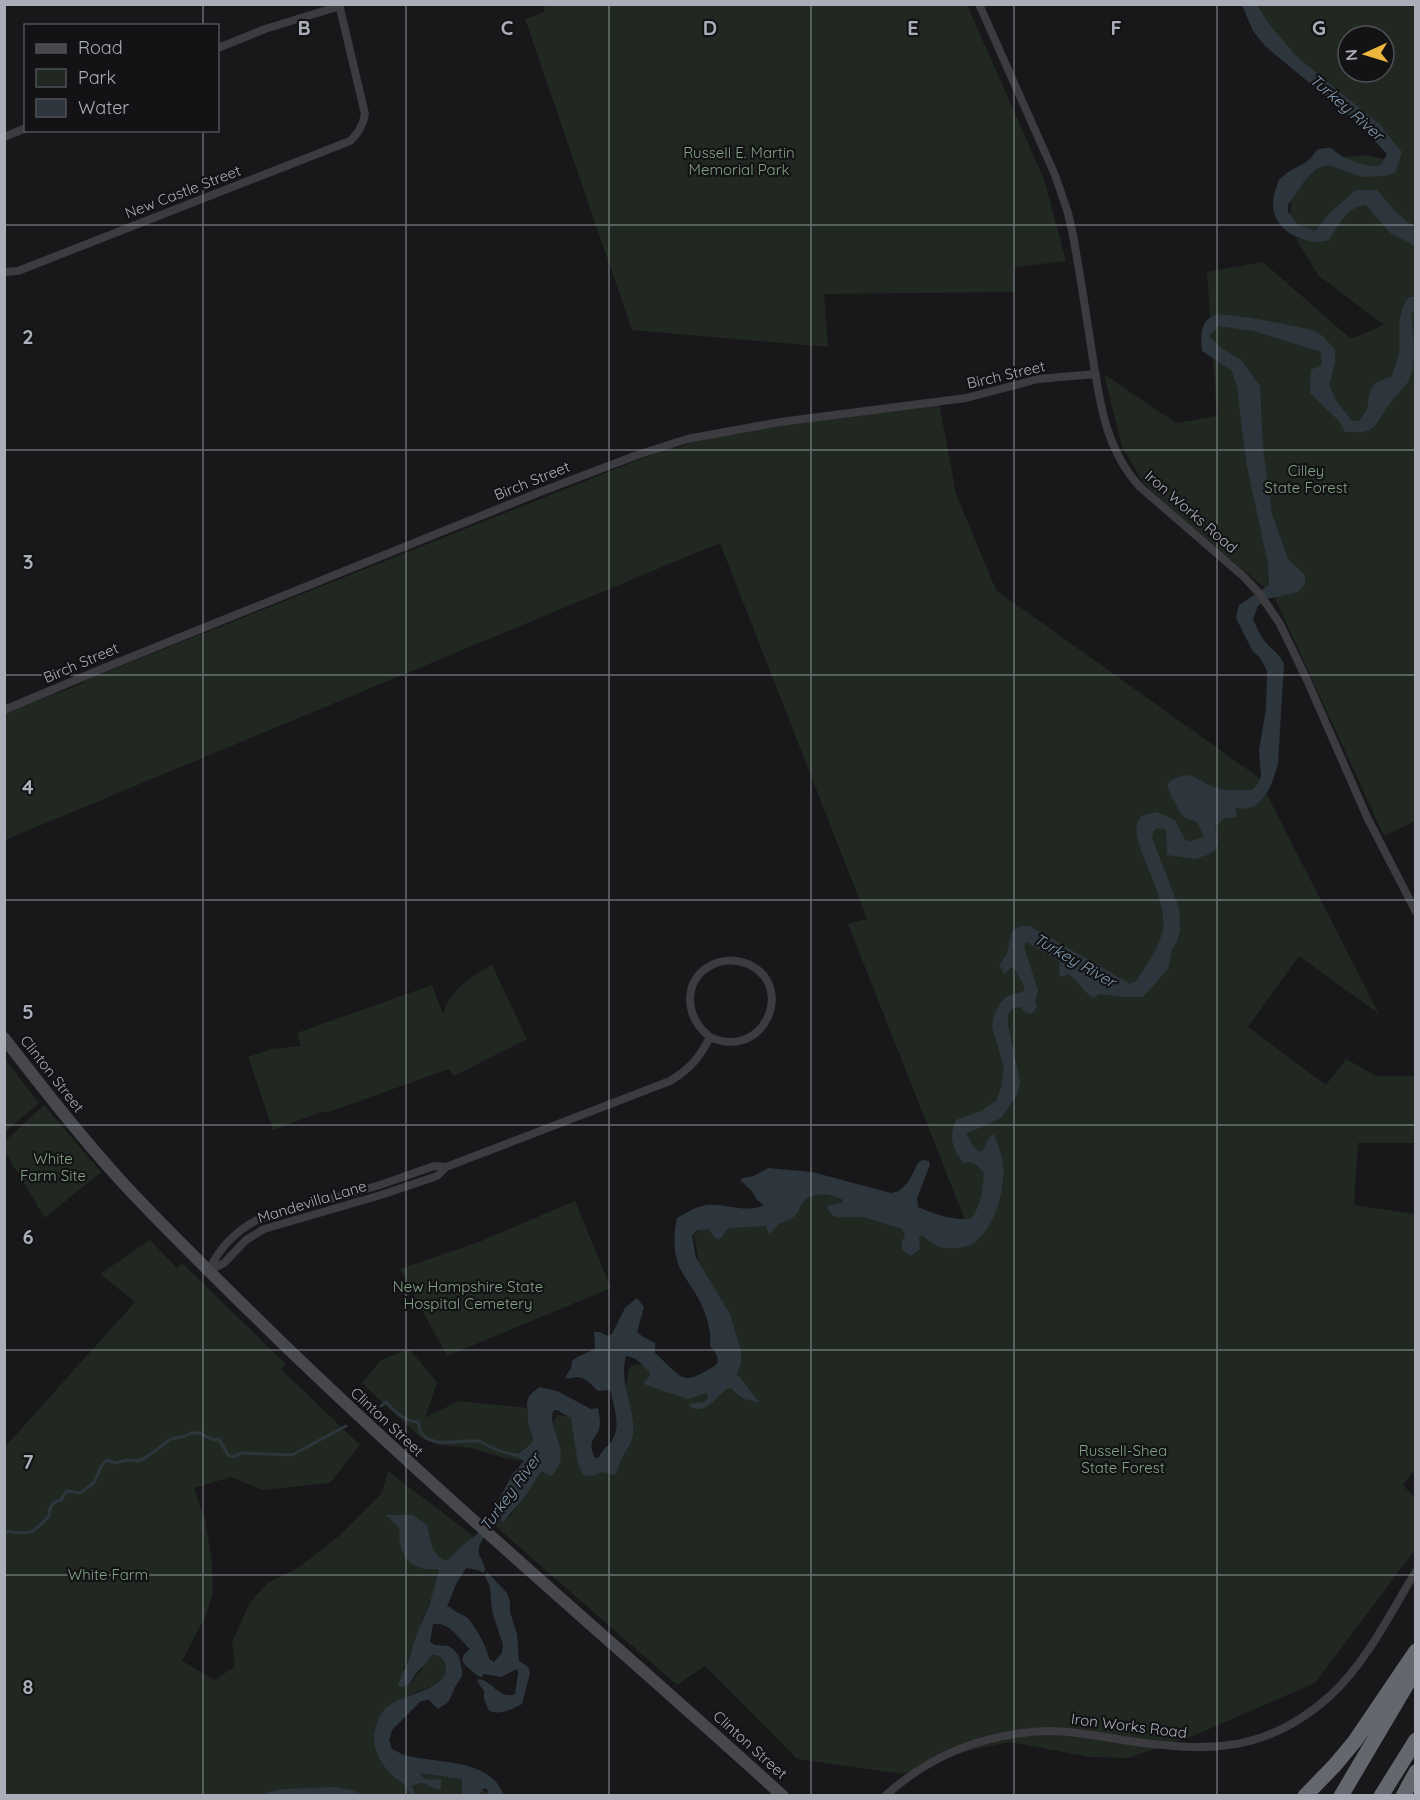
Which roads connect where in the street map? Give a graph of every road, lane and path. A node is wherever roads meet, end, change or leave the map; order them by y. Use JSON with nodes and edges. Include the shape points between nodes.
{"nodes":[{"id":1,"x":980,"y":4,"type":"edge"},
{"id":2,"x":339,"y":5,"type":"edge"},
{"id":3,"x":219,"y":48,"type":"edge"},
{"id":4,"x":24,"y":129,"type":"edge"},
{"id":5,"x":4,"y":137,"type":"edge"},
{"id":6,"x":4,"y":272,"type":"edge"},
{"id":7,"x":1096,"y":374,"type":"junction"},
{"id":8,"x":4,"y":710,"type":"edge"},
{"id":9,"x":1416,"y":912,"type":"edge"},
{"id":10,"x":710,"y":1036,"type":"junction"},
{"id":11,"x":4,"y":1038,"type":"edge"},
{"id":12,"x":446,"y":1167,"type":"junction"},
{"id":13,"x":380,"y":1185,"type":"junction"},
{"id":14,"x":381,"y":1195,"type":"junction"},
{"id":15,"x":294,"y":1209,"type":"junction"},
{"id":16,"x":296,"y":1220,"type":"junction"},
{"id":17,"x":209,"y":1271,"type":"junction"},
{"id":18,"x":1416,"y":1571,"type":"edge"},
{"id":19,"x":1416,"y":1651,"type":"edge"},
{"id":20,"x":1416,"y":1669,"type":"edge"},
{"id":21,"x":1416,"y":1740,"type":"edge"},
{"id":22,"x":1416,"y":1773,"type":"edge"},
{"id":23,"x":783,"y":1796,"type":"edge"},
{"id":24,"x":885,"y":1796,"type":"edge"},
{"id":25,"x":1305,"y":1796,"type":"edge"},
{"id":26,"x":1341,"y":1796,"type":"edge"},
{"id":27,"x":1381,"y":1796,"type":"edge"},
{"id":28,"x":1403,"y":1796,"type":"edge"}],
"edges":[{"from":1,"to":7,"type":"street","name":"Iron Works Road","via":[[1068,213]]},
{"from":2,"to":3,"type":"street"},
{"from":2,"to":6,"type":"street","name":"New Castle Street","via":[[365,114],[358,134],[350,141],[18,271]]},
{"from":4,"to":5,"type":"street"},
{"from":7,"to":8,"type":"street","name":"Birch Street","via":[[1027,380],[966,398],[780,422],[687,439],[540,492]]},
{"from":7,"to":9,"type":"street","name":"Iron Works Road","via":[[1108,436],[1131,477],[1253,586],[1280,624],[1367,817]]},
{"from":10,"to":10,"type":"street","via":[[698,1026],[691,1011],[690,995],[696,980],[707,968],[722,961],[738,961],[753,967],[765,978],[771,993],[771,1009],[765,1023],[754,1035],[740,1041],[724,1042]]},
{"from":10,"to":12,"type":"street","name":"Mandevilla Lane","via":[[695,1062],[670,1081]]},
{"from":11,"to":17,"type":"main road","name":"Clinton Street","via":[[109,1167]]},
{"from":12,"to":13,"type":"street","name":"Mandevilla Lane","via":[[434,1166]]},
{"from":12,"to":14,"type":"street","name":"Mandevilla Lane","via":[[437,1176]]},
{"from":13,"to":14,"type":"street"},
{"from":13,"to":15,"type":"street","name":"Mandevilla Lane"},
{"from":14,"to":16,"type":"street","name":"Mandevilla Lane"},
{"from":15,"to":16,"type":"street"},
{"from":15,"to":17,"type":"street","name":"Mandevilla Lane","via":[[242,1229],[216,1255]]},
{"from":16,"to":17,"type":"street","name":"Mandevilla Lane","via":[[257,1232],[224,1263]]},
{"from":17,"to":23,"type":"main road","name":"Clinton Street","via":[[353,1412]]},
{"from":18,"to":24,"type":"street","name":"Iron Works Road","via":[[1353,1670],[1308,1714],[1280,1730],[1250,1742],[1198,1748],[1052,1731],[1021,1733],[980,1740],[951,1751],[923,1765]]},
{"from":19,"to":25,"type":"highway","via":[[1354,1741]]},
{"from":20,"to":26,"type":"highway"},
{"from":21,"to":27,"type":"highway"},
{"from":22,"to":28,"type":"highway"}]}
